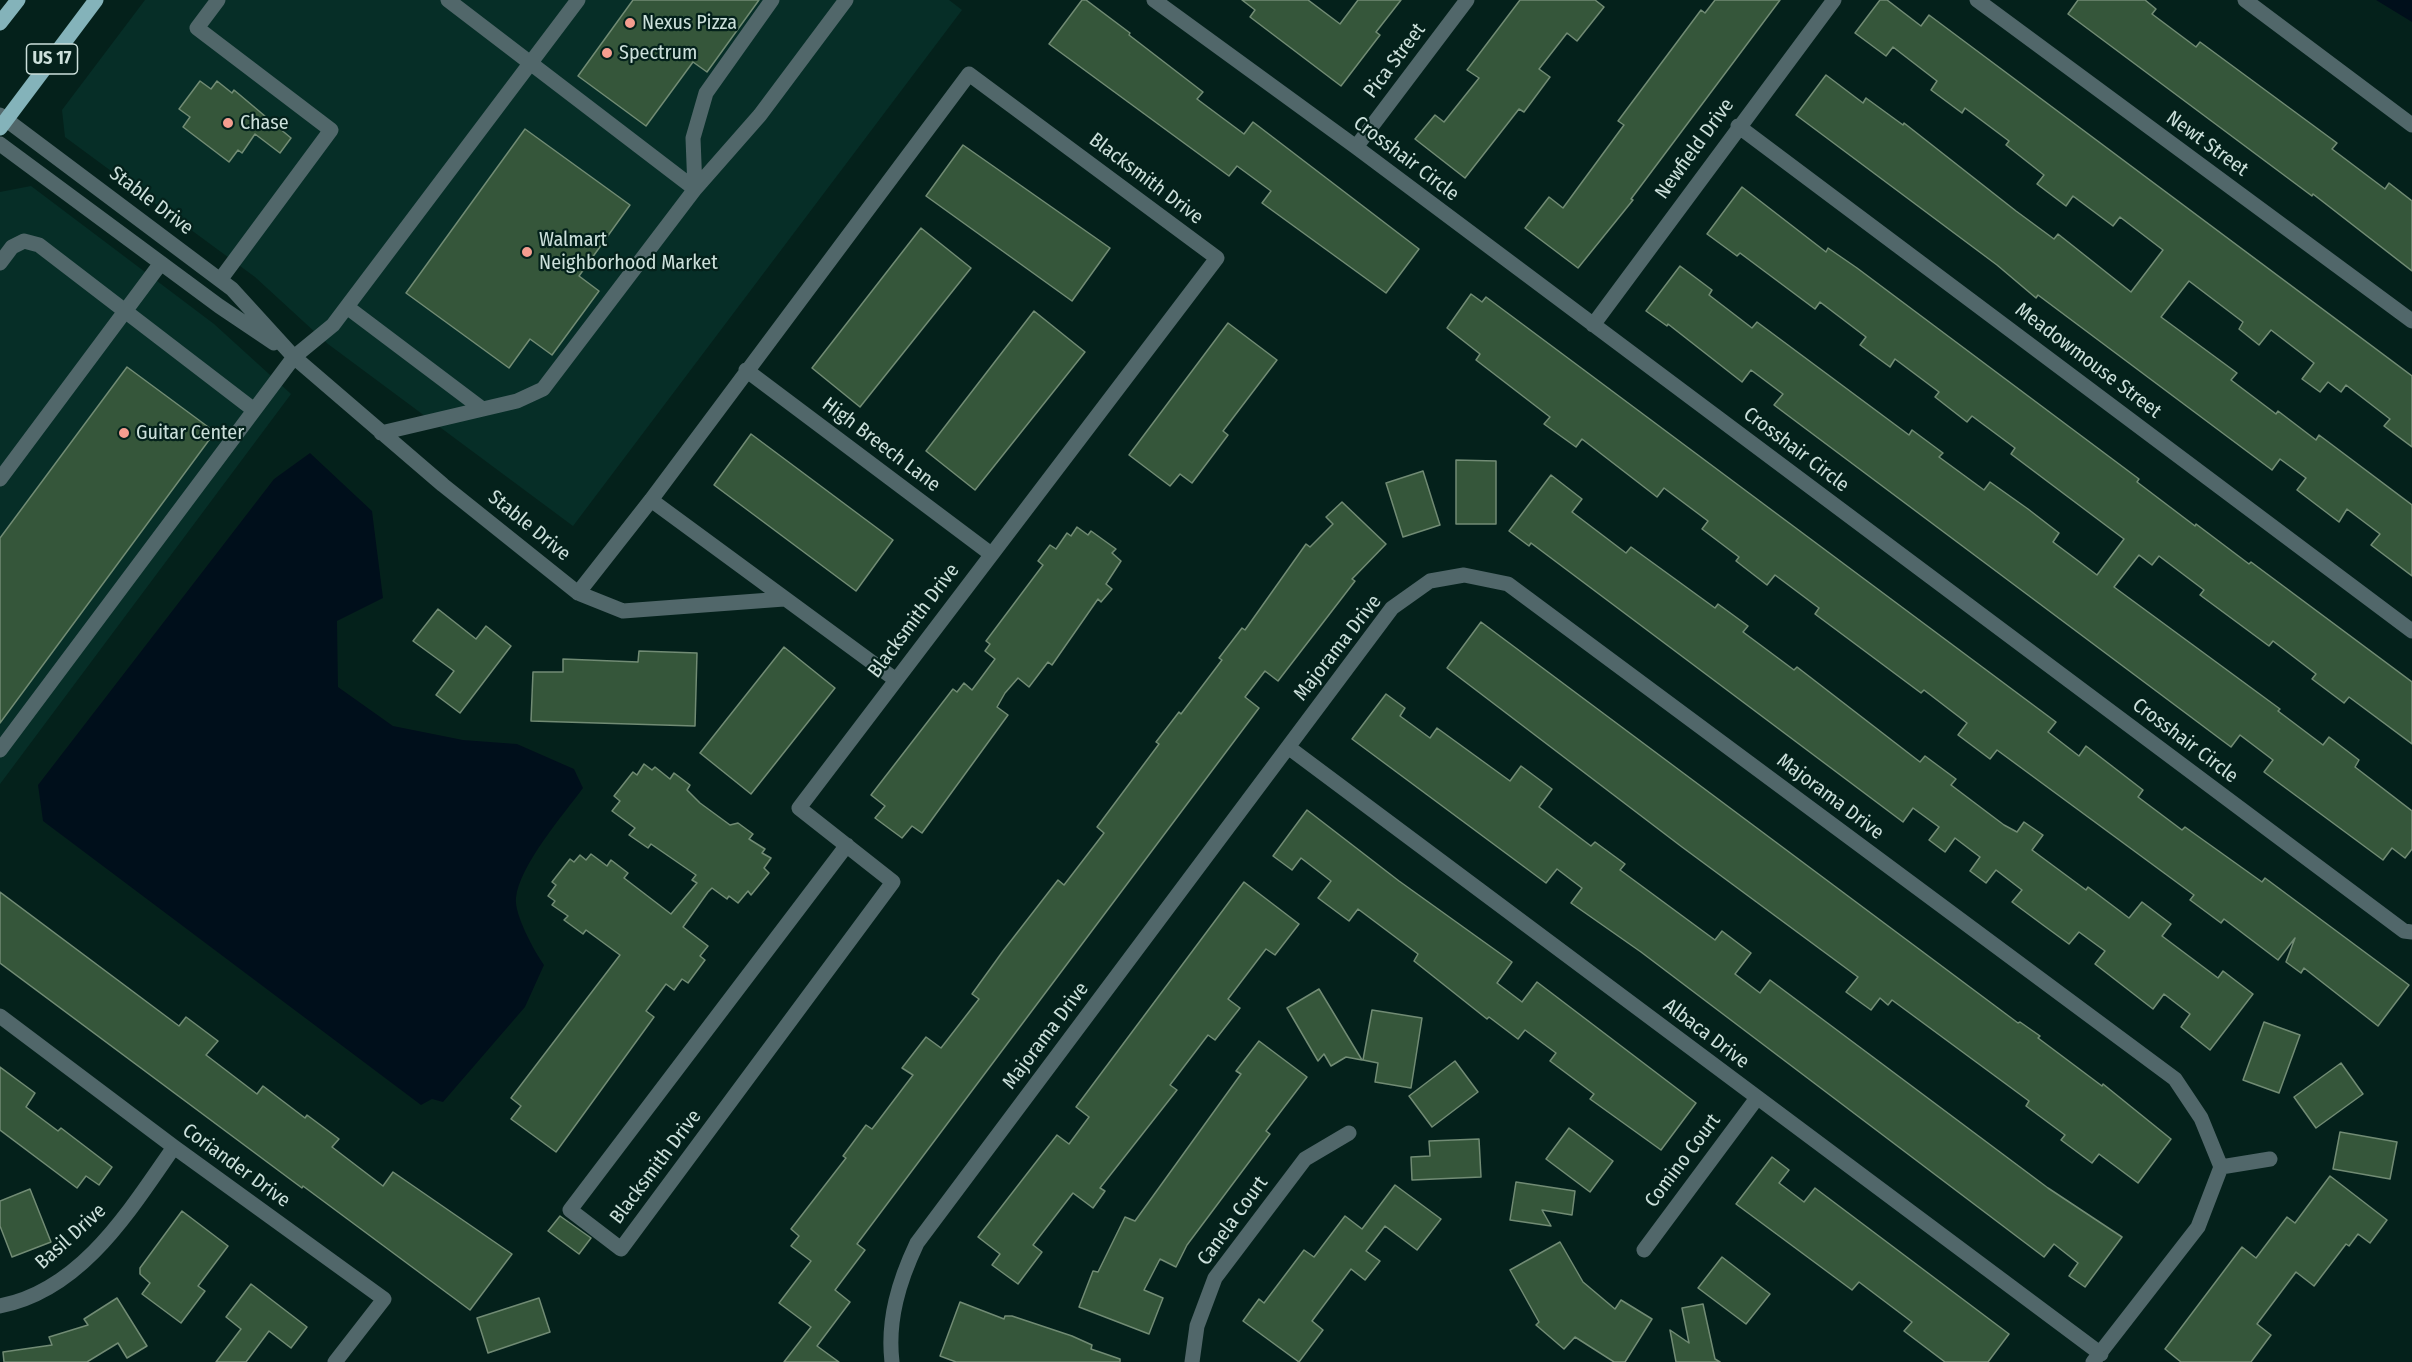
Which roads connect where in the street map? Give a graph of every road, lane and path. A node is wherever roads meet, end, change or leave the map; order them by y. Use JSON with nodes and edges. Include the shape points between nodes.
{"nodes":[{"id":1,"x":18,"y":0,"type":"edge"},
{"id":2,"x":96,"y":0,"type":"edge"},
{"id":3,"x":218,"y":0,"type":"edge"},
{"id":4,"x":448,"y":0,"type":"edge"},
{"id":5,"x":578,"y":0,"type":"edge"},
{"id":6,"x":772,"y":0,"type":"edge"},
{"id":7,"x":846,"y":0,"type":"edge"},
{"id":8,"x":1154,"y":0,"type":"edge"},
{"id":9,"x":1467,"y":0,"type":"edge"},
{"id":10,"x":1834,"y":0,"type":"edge"},
{"id":11,"x":1977,"y":0,"type":"edge"},
{"id":12,"x":2245,"y":0,"type":"edge"},
{"id":13,"x":0,"y":23,"type":"edge"},
{"id":14,"x":531,"y":62,"type":"junction"},
{"id":15,"x":2,"y":120,"type":"edge"},
{"id":16,"x":2412,"y":125,"type":"edge"},
{"id":17,"x":1738,"y":126,"type":"junction"},
{"id":18,"x":0,"y":144,"type":"edge"},
{"id":19,"x":1356,"y":147,"type":"junction"},
{"id":20,"x":695,"y":189,"type":"junction"},
{"id":21,"x":0,"y":263,"type":"edge"},
{"id":22,"x":161,"y":263,"type":"junction"},
{"id":23,"x":220,"y":280,"type":"junction"},
{"id":24,"x":347,"y":307,"type":"junction"},
{"id":25,"x":125,"y":311,"type":"junction"},
{"id":26,"x":2412,"y":321,"type":"edge"},
{"id":27,"x":1593,"y":325,"type":"junction"},
{"id":28,"x":294,"y":357,"type":"junction"},
{"id":29,"x":746,"y":370,"type":"junction"},
{"id":30,"x":481,"y":408,"type":"junction"},
{"id":31,"x":254,"y":410,"type":"junction"},
{"id":32,"x":381,"y":433,"type":"junction"},
{"id":33,"x":0,"y":479,"type":"edge"},
{"id":34,"x":651,"y":500,"type":"junction"},
{"id":35,"x":991,"y":554,"type":"junction"},
{"id":36,"x":578,"y":592,"type":"junction"},
{"id":37,"x":783,"y":599,"type":"junction"},
{"id":38,"x":2412,"y":631,"type":"edge"},
{"id":39,"x":896,"y":680,"type":"junction"},
{"id":40,"x":1288,"y":747,"type":"junction"},
{"id":41,"x":0,"y":750,"type":"edge"},
{"id":42,"x":847,"y":845,"type":"junction"},
{"id":43,"x":2412,"y":932,"type":"edge"},
{"id":44,"x":0,"y":1016,"type":"edge"},
{"id":45,"x":1756,"y":1098,"type":"junction"},
{"id":46,"x":1349,"y":1133,"type":"dead end"},
{"id":47,"x":174,"y":1147,"type":"junction"},
{"id":48,"x":2270,"y":1159,"type":"dead end"},
{"id":49,"x":2221,"y":1167,"type":"junction"},
{"id":50,"x":1644,"y":1250,"type":"dead end"},
{"id":51,"x":0,"y":1306,"type":"edge"},
{"id":52,"x":2097,"y":1358,"type":"edge"},
{"id":53,"x":335,"y":1362,"type":"edge"},
{"id":54,"x":892,"y":1362,"type":"edge"},
{"id":55,"x":1192,"y":1362,"type":"edge"}],
"edges":[{"from":1,"to":13,"type":"main road"},
{"from":2,"to":15,"type":"main road","number":"US 17"},
{"from":3,"to":23,"type":"street","via":[[196,28],[331,130]]},
{"from":4,"to":14,"type":"street"},
{"from":5,"to":14,"type":"street"},
{"from":6,"to":20,"type":"street","via":[[706,93],[693,138]]},
{"from":7,"to":20,"type":"street","via":[[760,115]]},
{"from":8,"to":19,"type":"street","name":"Crosshair Circle"},
{"from":9,"to":19,"type":"street","name":"Pica Street"},
{"from":10,"to":17,"type":"street","name":"Newfield Drive"},
{"from":11,"to":26,"type":"street","name":"Newt Street"},
{"from":12,"to":16,"type":"street"},
{"from":14,"to":20,"type":"street"},
{"from":14,"to":24,"type":"street"},
{"from":15,"to":23,"type":"street","name":"Stable Drive"},
{"from":17,"to":27,"type":"street","name":"Newfield Drive"},
{"from":17,"to":38,"type":"street","name":"Meadowmouse Street"},
{"from":18,"to":22,"type":"street","name":"Stable Drive"},
{"from":19,"to":27,"type":"street","name":"Crosshair Circle"},
{"from":20,"to":30,"type":"street","via":[[543,389],[517,401]]},
{"from":21,"to":25,"type":"street","via":[[12,247],[24,241],[39,245]]},
{"from":22,"to":25,"type":"street"},
{"from":22,"to":28,"type":"street","name":"Stable Drive"},
{"from":23,"to":28,"type":"street","name":"Stable Drive"},
{"from":24,"to":28,"type":"street","via":[[333,325]]},
{"from":24,"to":30,"type":"street"},
{"from":25,"to":31,"type":"street"},
{"from":25,"to":33,"type":"street"},
{"from":27,"to":43,"type":"street","name":"Crosshair Circle","via":[[2394,924]]},
{"from":28,"to":31,"type":"street"},
{"from":28,"to":32,"type":"street","name":"Stable Drive"},
{"from":29,"to":34,"type":"street","name":"Blacksmith Drive"},
{"from":29,"to":35,"type":"street","name":"High Breech Lane"},
{"from":29,"to":35,"type":"street","name":"Blacksmith Drive","via":[[969,74],[1217,258]]},
{"from":30,"to":32,"type":"street"},
{"from":31,"to":41,"type":"street"},
{"from":32,"to":36,"type":"street","name":"Stable Drive"},
{"from":34,"to":36,"type":"street","name":"Blacksmith Drive"},
{"from":34,"to":37,"type":"street"},
{"from":35,"to":39,"type":"street","name":"Blacksmith Drive"},
{"from":36,"to":37,"type":"street","name":"Stable Drive","via":[[623,611]]},
{"from":37,"to":39,"type":"street"},
{"from":39,"to":42,"type":"street","name":"Blacksmith Drive","via":[[799,808]]},
{"from":40,"to":45,"type":"street","name":"Albaca Drive"},
{"from":40,"to":49,"type":"street","name":"Majorama Drive","via":[[1392,608],[1430,581],[1464,575],[1508,584],[2175,1079],[2201,1118]]},
{"from":40,"to":54,"type":"street","name":"Majorama Drive","via":[[917,1243],[903,1273],[889,1335]]},
{"from":42,"to":42,"type":"street","name":"Blacksmith Drive","via":[[893,882],[621,1250],[570,1210]]},
{"from":44,"to":47,"type":"street","name":"Coriander Drive"},
{"from":45,"to":50,"type":"street","name":"Comino Court"},
{"from":45,"to":52,"type":"street","name":"Albaca Drive"},
{"from":46,"to":55,"type":"street","name":"Canela Court","via":[[1305,1159],[1215,1278],[1197,1326]]},
{"from":47,"to":51,"type":"street","name":"Basil Drive","via":[[114,1232],[57,1283]]},
{"from":47,"to":53,"type":"street","name":"Coriander Drive","via":[[384,1299]]},
{"from":48,"to":49,"type":"street"},
{"from":49,"to":52,"type":"street","via":[[2198,1227]]}]}
